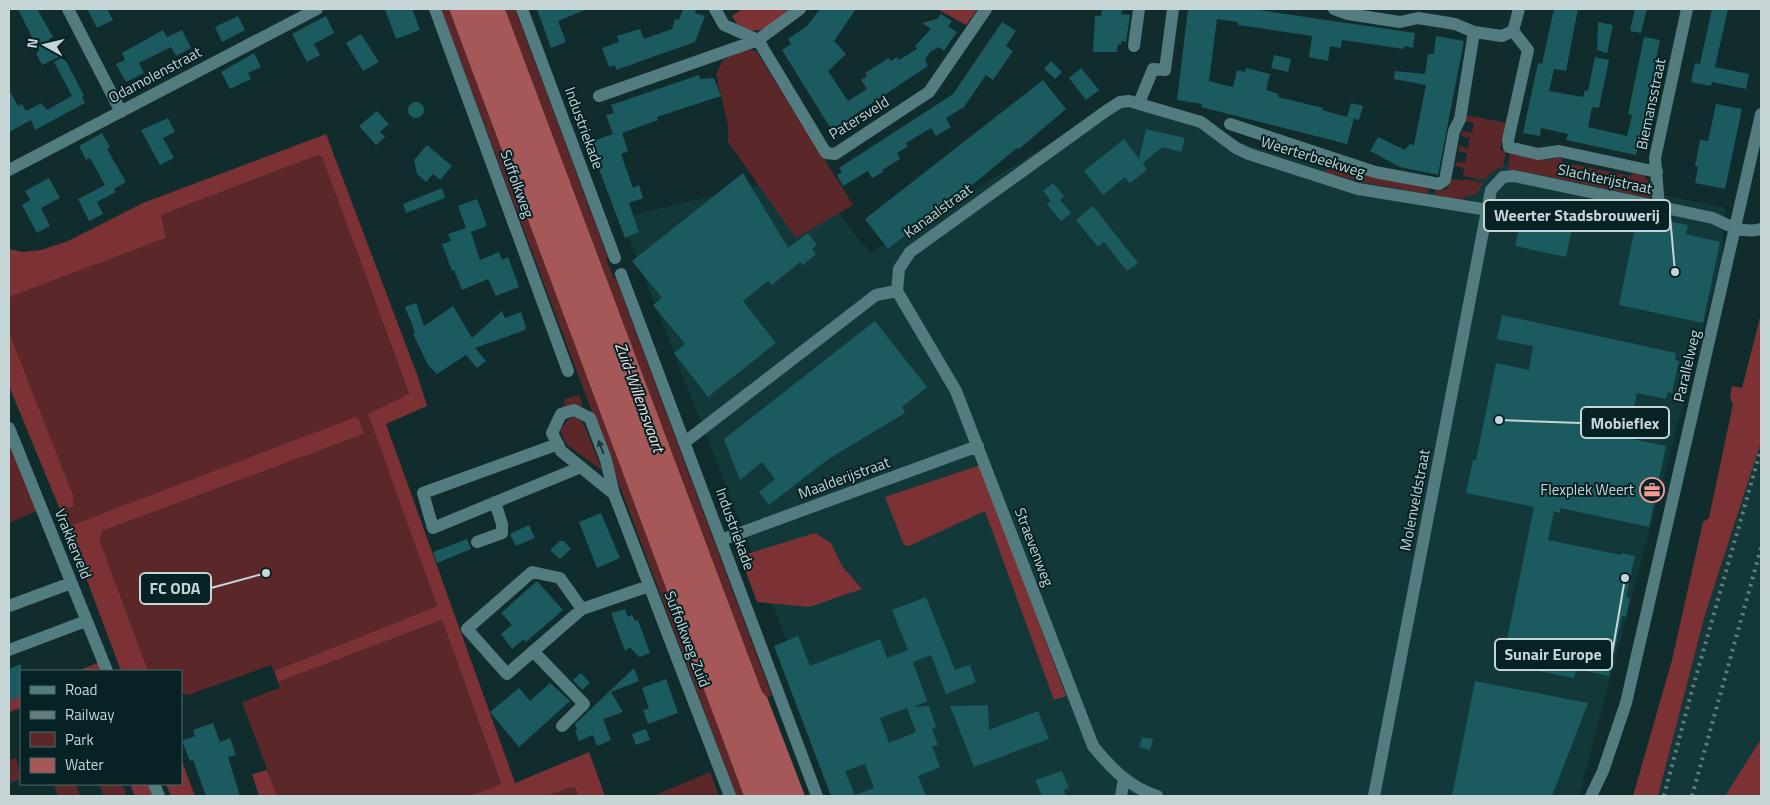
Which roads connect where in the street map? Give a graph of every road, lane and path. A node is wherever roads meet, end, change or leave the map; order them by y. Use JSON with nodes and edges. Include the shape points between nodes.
{"nodes":[{"id":1,"x":68,"y":9,"type":"edge"},
{"id":2,"x":317,"y":9,"type":"edge"},
{"id":3,"x":434,"y":9,"type":"edge"},
{"id":4,"x":522,"y":9,"type":"edge"},
{"id":5,"x":715,"y":9,"type":"edge"},
{"id":6,"x":800,"y":9,"type":"edge"},
{"id":7,"x":986,"y":9,"type":"edge"},
{"id":8,"x":1139,"y":9,"type":"edge"},
{"id":9,"x":1172,"y":9,"type":"edge"},
{"id":10,"x":1334,"y":9,"type":"edge"},
{"id":11,"x":1519,"y":9,"type":"edge"},
{"id":12,"x":1687,"y":9,"type":"edge"},
{"id":13,"x":1513,"y":31,"type":"junction"},
{"id":14,"x":1474,"y":32,"type":"junction"},
{"id":15,"x":758,"y":40,"type":"junction"},
{"id":16,"x":1134,"y":46,"type":"dead end"},
{"id":17,"x":599,"y":96,"type":"dead end"},
{"id":18,"x":1139,"y":103,"type":"junction"},
{"id":19,"x":121,"y":112,"type":"junction"},
{"id":20,"x":1761,"y":114,"type":"edge"},
{"id":21,"x":1230,"y":124,"type":"dead end"},
{"id":22,"x":9,"y":170,"type":"edge"},
{"id":23,"x":1657,"y":172,"type":"junction"},
{"id":24,"x":1658,"y":207,"type":"junction"},
{"id":25,"x":1488,"y":210,"type":"junction"},
{"id":26,"x":1735,"y":228,"type":"junction"},
{"id":27,"x":1761,"y":229,"type":"edge"},
{"id":28,"x":615,"y":258,"type":"dead end"},
{"id":29,"x":621,"y":274,"type":"dead end"},
{"id":30,"x":897,"y":291,"type":"junction"},
{"id":31,"x":568,"y":371,"type":"dead end"},
{"id":32,"x":9,"y":428,"type":"edge"},
{"id":33,"x":685,"y":442,"type":"junction"},
{"id":34,"x":558,"y":444,"type":"junction"},
{"id":35,"x":978,"y":446,"type":"junction"},
{"id":36,"x":581,"y":467,"type":"junction"},
{"id":37,"x":614,"y":494,"type":"junction"},
{"id":38,"x":495,"y":502,"type":"junction"},
{"id":39,"x":721,"y":540,"type":"junction"},
{"id":40,"x":477,"y":542,"type":"dead end"},
{"id":41,"x":71,"y":583,"type":"junction"},
{"id":42,"x":649,"y":586,"type":"junction"},
{"id":43,"x":9,"y":606,"type":"edge"},
{"id":44,"x":582,"y":609,"type":"junction"},
{"id":45,"x":86,"y":621,"type":"junction"},
{"id":46,"x":9,"y":650,"type":"edge"},
{"id":47,"x":533,"y":652,"type":"junction"},
{"id":48,"x":107,"y":670,"type":"edge"},
{"id":49,"x":562,"y":726,"type":"dead end"},
{"id":50,"x":1124,"y":779,"type":"junction"},
{"id":51,"x":730,"y":796,"type":"edge"},
{"id":52,"x":817,"y":796,"type":"edge"},
{"id":53,"x":1121,"y":796,"type":"edge"},
{"id":54,"x":1157,"y":796,"type":"edge"},
{"id":55,"x":1374,"y":796,"type":"edge"},
{"id":56,"x":1591,"y":796,"type":"edge"}],
"edges":[{"from":1,"to":19,"type":"street"},
{"from":2,"to":19,"type":"street","name":"Odamolenstraat"},
{"from":3,"to":31,"type":"street","name":"Suffolkweg"},
{"from":4,"to":28,"type":"street","name":"Industriekade"},
{"from":5,"to":15,"type":"street","via":[[724,26]]},
{"from":6,"to":15,"type":"street"},
{"from":7,"to":15,"type":"street","name":"Patersveld","via":[[929,92],[835,154],[826,153]]},
{"from":8,"to":16,"type":"street"},
{"from":9,"to":18,"type":"street","via":[[1164,70],[1153,69]]},
{"from":10,"to":14,"type":"street","via":[[1400,22],[1418,18],[1454,24]]},
{"from":11,"to":13,"type":"street"},
{"from":12,"to":23,"type":"street","name":"Biemansstraat","via":[[1655,158]]},
{"from":13,"to":14,"type":"street","via":[[1502,36]]},
{"from":13,"to":23,"type":"street","via":[[1528,50],[1509,147],[1538,154],[1559,151]]},
{"from":14,"to":21,"type":"street","via":[[1460,119],[1454,131],[1445,180],[1439,184],[1375,172]]},
{"from":15,"to":17,"type":"street"},
{"from":18,"to":25,"type":"street","name":"Weerterbeekweg","via":[[1201,122],[1249,154],[1341,184]]},
{"from":18,"to":30,"type":"street","name":"Kanaalstraat","via":[[1120,102],[1106,111],[910,252],[899,269]]},
{"from":19,"to":22,"type":"street","name":"Odamolenstraat"},
{"from":20,"to":26,"type":"street","name":"Parallelweg"},
{"from":23,"to":24,"type":"street","name":"Biemansstraat"},
{"from":24,"to":25,"type":"street","name":"Slachterijstraat","via":[[1514,176],[1502,177],[1491,190]]},
{"from":24,"to":26,"type":"street","name":"Slachterijstraat","via":[[1713,218]]},
{"from":25,"to":55,"type":"street","name":"Molenveldstraat"},
{"from":26,"to":27,"type":"street","via":[[1751,232]]},
{"from":26,"to":56,"type":"street","name":"Parallelweg","via":[[1626,703],[1603,772]]},
{"from":29,"to":33,"type":"street","name":"Industriekade"},
{"from":30,"to":33,"type":"street","via":[[876,295]]},
{"from":30,"to":35,"type":"street","name":"Straevenweg","via":[[956,391]]},
{"from":32,"to":41,"type":"street","name":"Vrakkerveld"},
{"from":33,"to":39,"type":"street","name":"Industriekade"},
{"from":34,"to":36,"type":"street","name":"Suffolkweg Zuid","via":[[561,451]]},
{"from":37,"to":34,"type":"street","name":"Suffolkweg Zuid","one_way":true,"via":[[606,460],[590,418],[574,410],[561,414],[552,433]]},
{"from":34,"to":38,"type":"street","via":[[423,493],[433,528]]},
{"from":35,"to":39,"type":"street","name":"Maalderijstraat"},
{"from":35,"to":50,"type":"street","name":"Straevenweg","via":[[1093,746]]},
{"from":36,"to":37,"type":"street","name":"Suffolkweg Zuid"},
{"from":36,"to":38,"type":"street"},
{"from":37,"to":42,"type":"street","name":"Suffolkweg Zuid"},
{"from":38,"to":40,"type":"street","via":[[502,532]]},
{"from":39,"to":52,"type":"street","name":"Industriekade"},
{"from":41,"to":43,"type":"street"},
{"from":41,"to":45,"type":"street","name":"Vrakkerveld"},
{"from":42,"to":44,"type":"street"},
{"from":42,"to":51,"type":"street","name":"Suffolkweg Zuid"},
{"from":44,"to":47,"type":"street"},
{"from":44,"to":47,"type":"street","via":[[560,578],[532,572],[467,629],[507,674]]},
{"from":45,"to":46,"type":"street"},
{"from":45,"to":48,"type":"street","name":"Vrakkerveld"},
{"from":47,"to":49,"type":"street","via":[[584,704]]},
{"from":50,"to":53,"type":"street"},
{"from":50,"to":54,"type":"street","name":"Straevenweg"}]}
